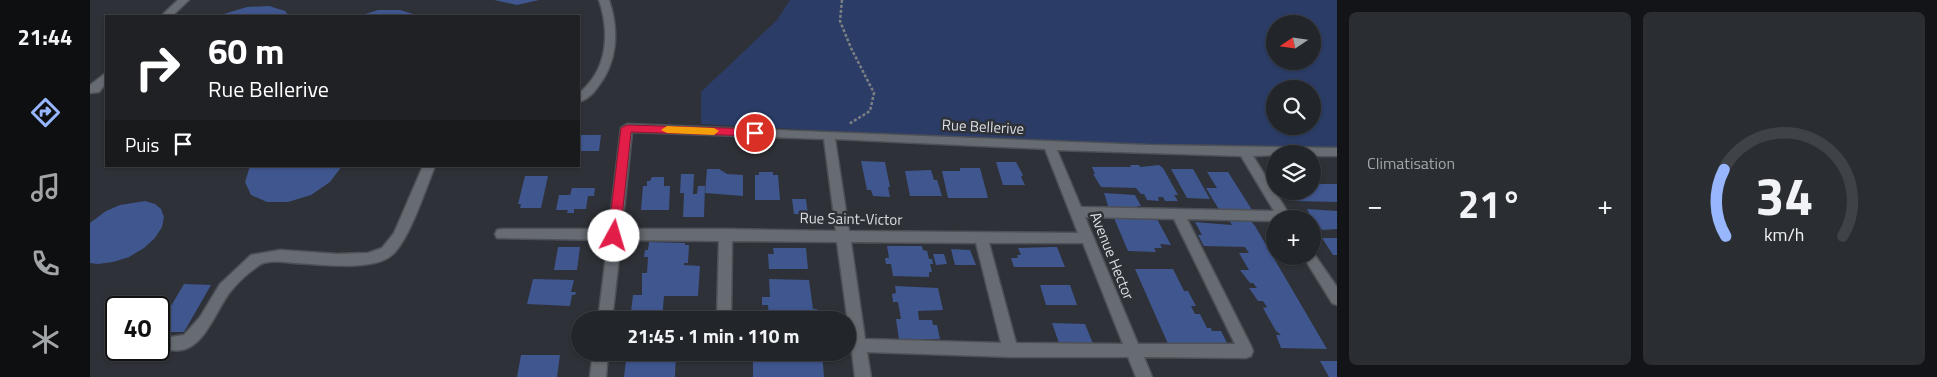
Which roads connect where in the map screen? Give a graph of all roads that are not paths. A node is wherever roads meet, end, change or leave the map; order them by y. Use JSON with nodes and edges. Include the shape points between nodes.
{"nodes":[{"id":1,"x":184,"y":0,"type":"edge"},
{"id":2,"x":604,"y":0,"type":"edge"},
{"id":3,"x":167,"y":15,"type":"edge"},
{"id":4,"x":105,"y":78,"type":"edge"},
{"id":5,"x":90,"y":89,"type":"edge"},
{"id":6,"x":580,"y":97,"type":"edge"},
{"id":7,"x":829,"y":135,"type":"junction"},
{"id":8,"x":1050,"y":147,"type":"junction"},
{"id":9,"x":1337,"y":152,"type":"edge"},
{"id":10,"x":1244,"y":153,"type":"junction"},
{"id":11,"x":430,"y":167,"type":"edge"},
{"id":12,"x":1281,"y":210,"type":"edge"},
{"id":13,"x":1077,"y":212,"type":"junction"},
{"id":14,"x":1178,"y":214,"type":"junction"},
{"id":15,"x":1266,"y":216,"type":"edge"},
{"id":16,"x":502,"y":234,"type":"dead end"},
{"id":17,"x":726,"y":234,"type":"junction"},
{"id":18,"x":844,"y":235,"type":"junction"},
{"id":19,"x":614,"y":236,"type":"junction"},
{"id":20,"x":981,"y":238,"type":"junction"},
{"id":21,"x":1088,"y":238,"type":"junction"},
{"id":22,"x":1316,"y":265,"type":"edge"},
{"id":23,"x":1337,"y":299,"type":"edge"},
{"id":24,"x":606,"y":311,"type":"edge"},
{"id":25,"x":724,"y":311,"type":"edge"},
{"id":26,"x":851,"y":311,"type":"edge"},
{"id":27,"x":170,"y":343,"type":"dead end"},
{"id":28,"x":856,"y":346,"type":"edge"},
{"id":29,"x":1010,"y":350,"type":"junction"},
{"id":30,"x":1133,"y":350,"type":"junction"},
{"id":31,"x":856,"y":353,"type":"edge"},
{"id":32,"x":600,"y":361,"type":"edge"},
{"id":33,"x":598,"y":377,"type":"edge"},
{"id":34,"x":863,"y":377,"type":"edge"},
{"id":35,"x":1144,"y":377,"type":"edge"}],
"edges":[{"from":1,"to":3,"type":"street"},
{"from":2,"to":6,"type":"street","via":[[609,12],[610,49],[600,75]]},
{"from":4,"to":5,"type":"street","via":[[95,89]]},
{"from":7,"to":8,"type":"street","name":"Rue Bellerive"},
{"from":7,"to":18,"type":"street"},
{"from":7,"to":19,"type":"street","name":"Rue Bellerive","via":[[627,128]]},
{"from":8,"to":10,"type":"street","name":"Rue Bellerive"},
{"from":8,"to":13,"type":"street","name":"Avenue Hector"},
{"from":9,"to":10,"type":"street","name":"Rue Bellerive"},
{"from":10,"to":12,"type":"street"},
{"from":11,"to":27,"type":"street","via":[[399,236],[387,252],[369,259],[280,256],[256,259],[225,288],[205,322],[188,340]]},
{"from":13,"to":14,"type":"street"},
{"from":13,"to":21,"type":"street","name":"Avenue Hector"},
{"from":14,"to":15,"type":"street"},
{"from":14,"to":30,"type":"street","via":[[1246,351]]},
{"from":16,"to":19,"type":"street","name":"Rue Saint-Victor"},
{"from":17,"to":18,"type":"street","name":"Rue Saint-Victor"},
{"from":17,"to":19,"type":"street","name":"Rue Saint-Victor"},
{"from":17,"to":25,"type":"street"},
{"from":18,"to":20,"type":"street","name":"Rue Saint-Victor"},
{"from":18,"to":26,"type":"street"},
{"from":19,"to":24,"type":"street"},
{"from":20,"to":21,"type":"street","name":"Rue Saint-Victor"},
{"from":20,"to":29,"type":"street"},
{"from":21,"to":30,"type":"street","name":"Avenue Hector"},
{"from":22,"to":23,"type":"street"},
{"from":28,"to":29,"type":"street"},
{"from":29,"to":30,"type":"street"},
{"from":30,"to":35,"type":"street","name":"Avenue Hector"},
{"from":31,"to":34,"type":"street"},
{"from":32,"to":33,"type":"street"}]}
